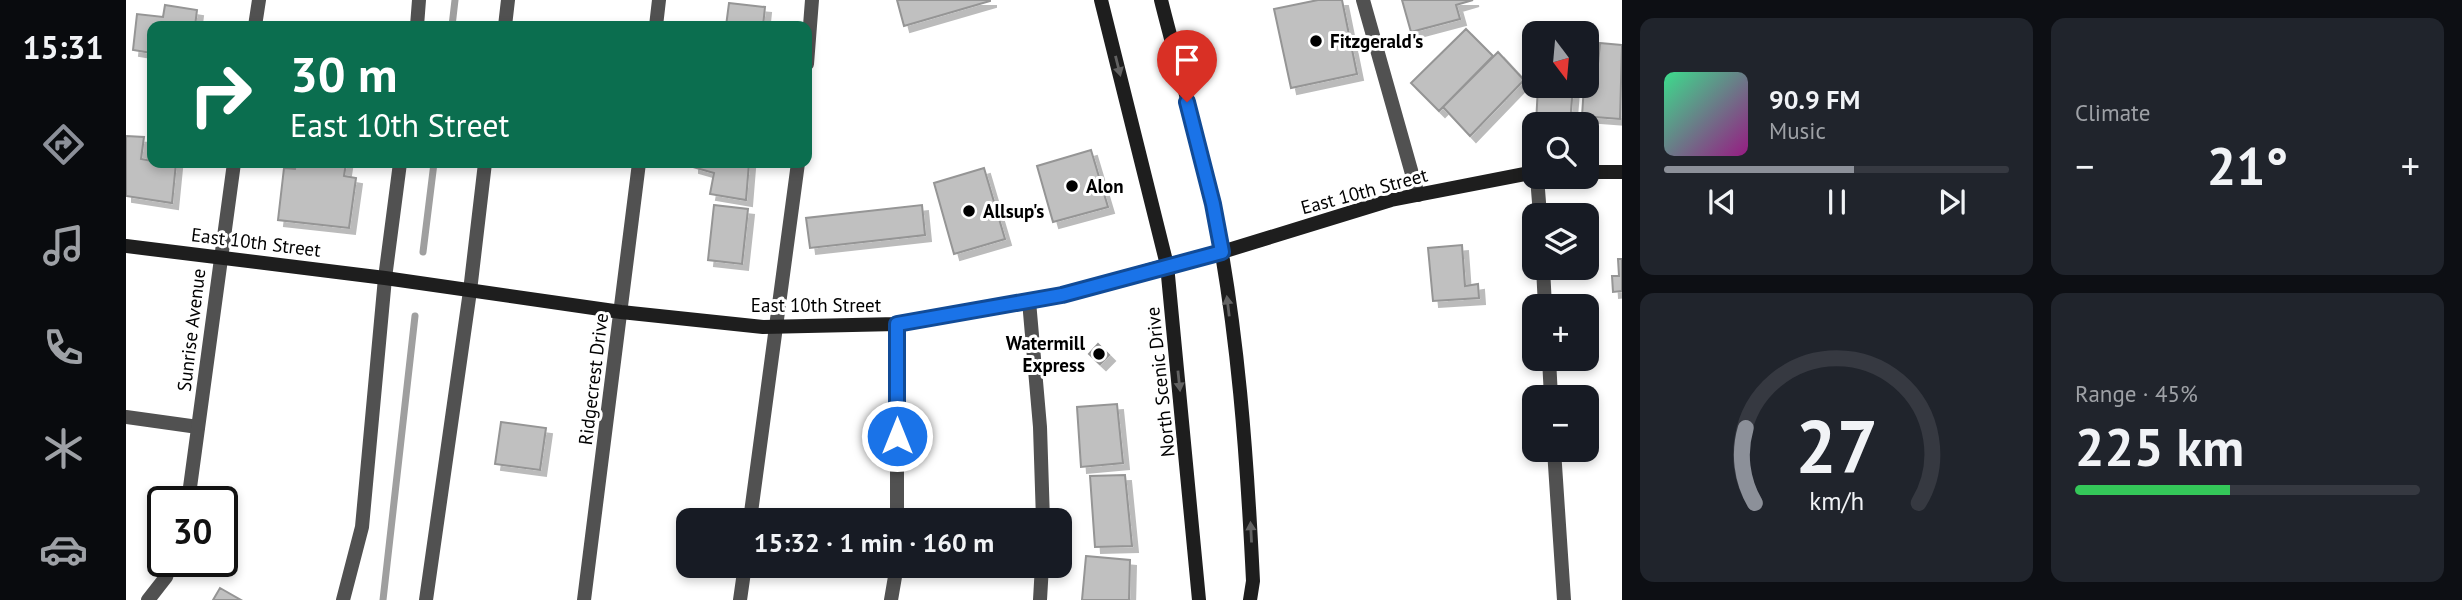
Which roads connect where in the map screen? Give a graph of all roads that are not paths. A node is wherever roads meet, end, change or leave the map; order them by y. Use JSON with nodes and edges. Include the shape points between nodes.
{"nodes":[{"id":1,"x":259,"y":0,"type":"edge"},
{"id":2,"x":419,"y":0,"type":"edge"},
{"id":3,"x":508,"y":0,"type":"edge"},
{"id":4,"x":659,"y":0,"type":"edge"},
{"id":5,"x":812,"y":0,"type":"edge"},
{"id":6,"x":1101,"y":0,"type":"edge"},
{"id":7,"x":1161,"y":0,"type":"edge"},
{"id":8,"x":1363,"y":0,"type":"edge"},
{"id":9,"x":256,"y":21,"type":"edge"},
{"id":10,"x":417,"y":21,"type":"edge"},
{"id":11,"x":506,"y":21,"type":"edge"},
{"id":12,"x":657,"y":21,"type":"edge"},
{"id":13,"x":810,"y":21,"type":"edge"},
{"id":14,"x":233,"y":168,"type":"edge"},
{"id":15,"x":399,"y":168,"type":"edge"},
{"id":16,"x":484,"y":168,"type":"edge"},
{"id":17,"x":638,"y":168,"type":"edge"},
{"id":18,"x":797,"y":168,"type":"edge"},
{"id":19,"x":1599,"y":172,"type":"edge"},
{"id":20,"x":1622,"y":173,"type":"edge"},
{"id":21,"x":1522,"y":177,"type":"edge"},
{"id":22,"x":1418,"y":195,"type":"junction"},
{"id":23,"x":126,"y":246,"type":"edge"},
{"id":24,"x":1222,"y":252,"type":"junction"},
{"id":25,"x":220,"y":257,"type":"junction"},
{"id":26,"x":1167,"y":265,"type":"junction"},
{"id":27,"x":385,"y":278,"type":"junction"},
{"id":28,"x":470,"y":291,"type":"junction"},
{"id":29,"x":1029,"y":301,"type":"junction"},
{"id":30,"x":621,"y":312,"type":"junction"},
{"id":31,"x":897,"y":324,"type":"junction"},
{"id":32,"x":775,"y":327,"type":"junction"},
{"id":33,"x":126,"y":417,"type":"edge"},
{"id":34,"x":198,"y":427,"type":"junction"},
{"id":35,"x":1555,"y":462,"type":"edge"},
{"id":36,"x":190,"y":486,"type":"edge"},
{"id":37,"x":752,"y":508,"type":"edge"},
{"id":38,"x":897,"y":508,"type":"edge"},
{"id":39,"x":1043,"y":508,"type":"edge"},
{"id":40,"x":166,"y":577,"type":"edge"},
{"id":41,"x":743,"y":578,"type":"edge"},
{"id":42,"x":895,"y":578,"type":"edge"},
{"id":43,"x":1041,"y":578,"type":"edge"},
{"id":44,"x":148,"y":600,"type":"edge"},
{"id":45,"x":343,"y":600,"type":"edge"},
{"id":46,"x":426,"y":600,"type":"edge"},
{"id":47,"x":584,"y":600,"type":"edge"},
{"id":48,"x":740,"y":600,"type":"edge"},
{"id":49,"x":891,"y":600,"type":"edge"},
{"id":50,"x":1040,"y":600,"type":"edge"},
{"id":51,"x":1199,"y":600,"type":"edge"},
{"id":52,"x":1250,"y":600,"type":"edge"},
{"id":53,"x":1564,"y":600,"type":"edge"}],
"edges":[{"from":1,"to":9,"type":"street"},
{"from":2,"to":10,"type":"street"},
{"from":3,"to":11,"type":"street"},
{"from":4,"to":12,"type":"street"},
{"from":5,"to":13,"type":"street"},
{"from":6,"to":26,"type":"main road","name":"North Scenic Drive","one_way":true},
{"from":7,"to":24,"type":"main road"},
{"from":8,"to":22,"type":"street"},
{"from":14,"to":25,"type":"street","name":"Sunrise Avenue"},
{"from":15,"to":27,"type":"street"},
{"from":16,"to":28,"type":"street"},
{"from":17,"to":30,"type":"street","name":"Ridgecrest Drive"},
{"from":18,"to":32,"type":"street"},
{"from":19,"to":20,"type":"main road"},
{"from":21,"to":22,"type":"main road","name":"East 10th Street"},
{"from":22,"to":24,"type":"main road","name":"East 10th Street"},
{"from":23,"to":25,"type":"main road","name":"East 10th Street"},
{"from":24,"to":26,"type":"main road","name":"East 10th Street"},
{"from":52,"to":24,"type":"main road","one_way":true,"via":[[1247,452]]},
{"from":25,"to":27,"type":"main road","name":"East 10th Street"},
{"from":25,"to":34,"type":"street","name":"Sunrise Avenue"},
{"from":26,"to":29,"type":"main road","name":"East 10th Street"},
{"from":26,"to":51,"type":"main road","name":"North Scenic Drive","one_way":true},
{"from":27,"to":28,"type":"main road","name":"East 10th Street"},
{"from":27,"to":45,"type":"street","via":[[362,527]]},
{"from":28,"to":30,"type":"main road","name":"East 10th Street"},
{"from":28,"to":46,"type":"street"},
{"from":29,"to":31,"type":"main road","name":"East 10th Street"},
{"from":29,"to":39,"type":"street"},
{"from":30,"to":32,"type":"main road","name":"East 10th Street"},
{"from":30,"to":47,"type":"street","name":"Ridgecrest Drive"},
{"from":31,"to":32,"type":"main road","name":"East 10th Street"},
{"from":31,"to":38,"type":"street"},
{"from":32,"to":37,"type":"street"},
{"from":33,"to":34,"type":"street"},
{"from":34,"to":36,"type":"street","name":"Sunrise Avenue"},
{"from":35,"to":53,"type":"street"},
{"from":40,"to":44,"type":"street"},
{"from":41,"to":48,"type":"street"},
{"from":42,"to":49,"type":"street"},
{"from":43,"to":50,"type":"street"}]}
